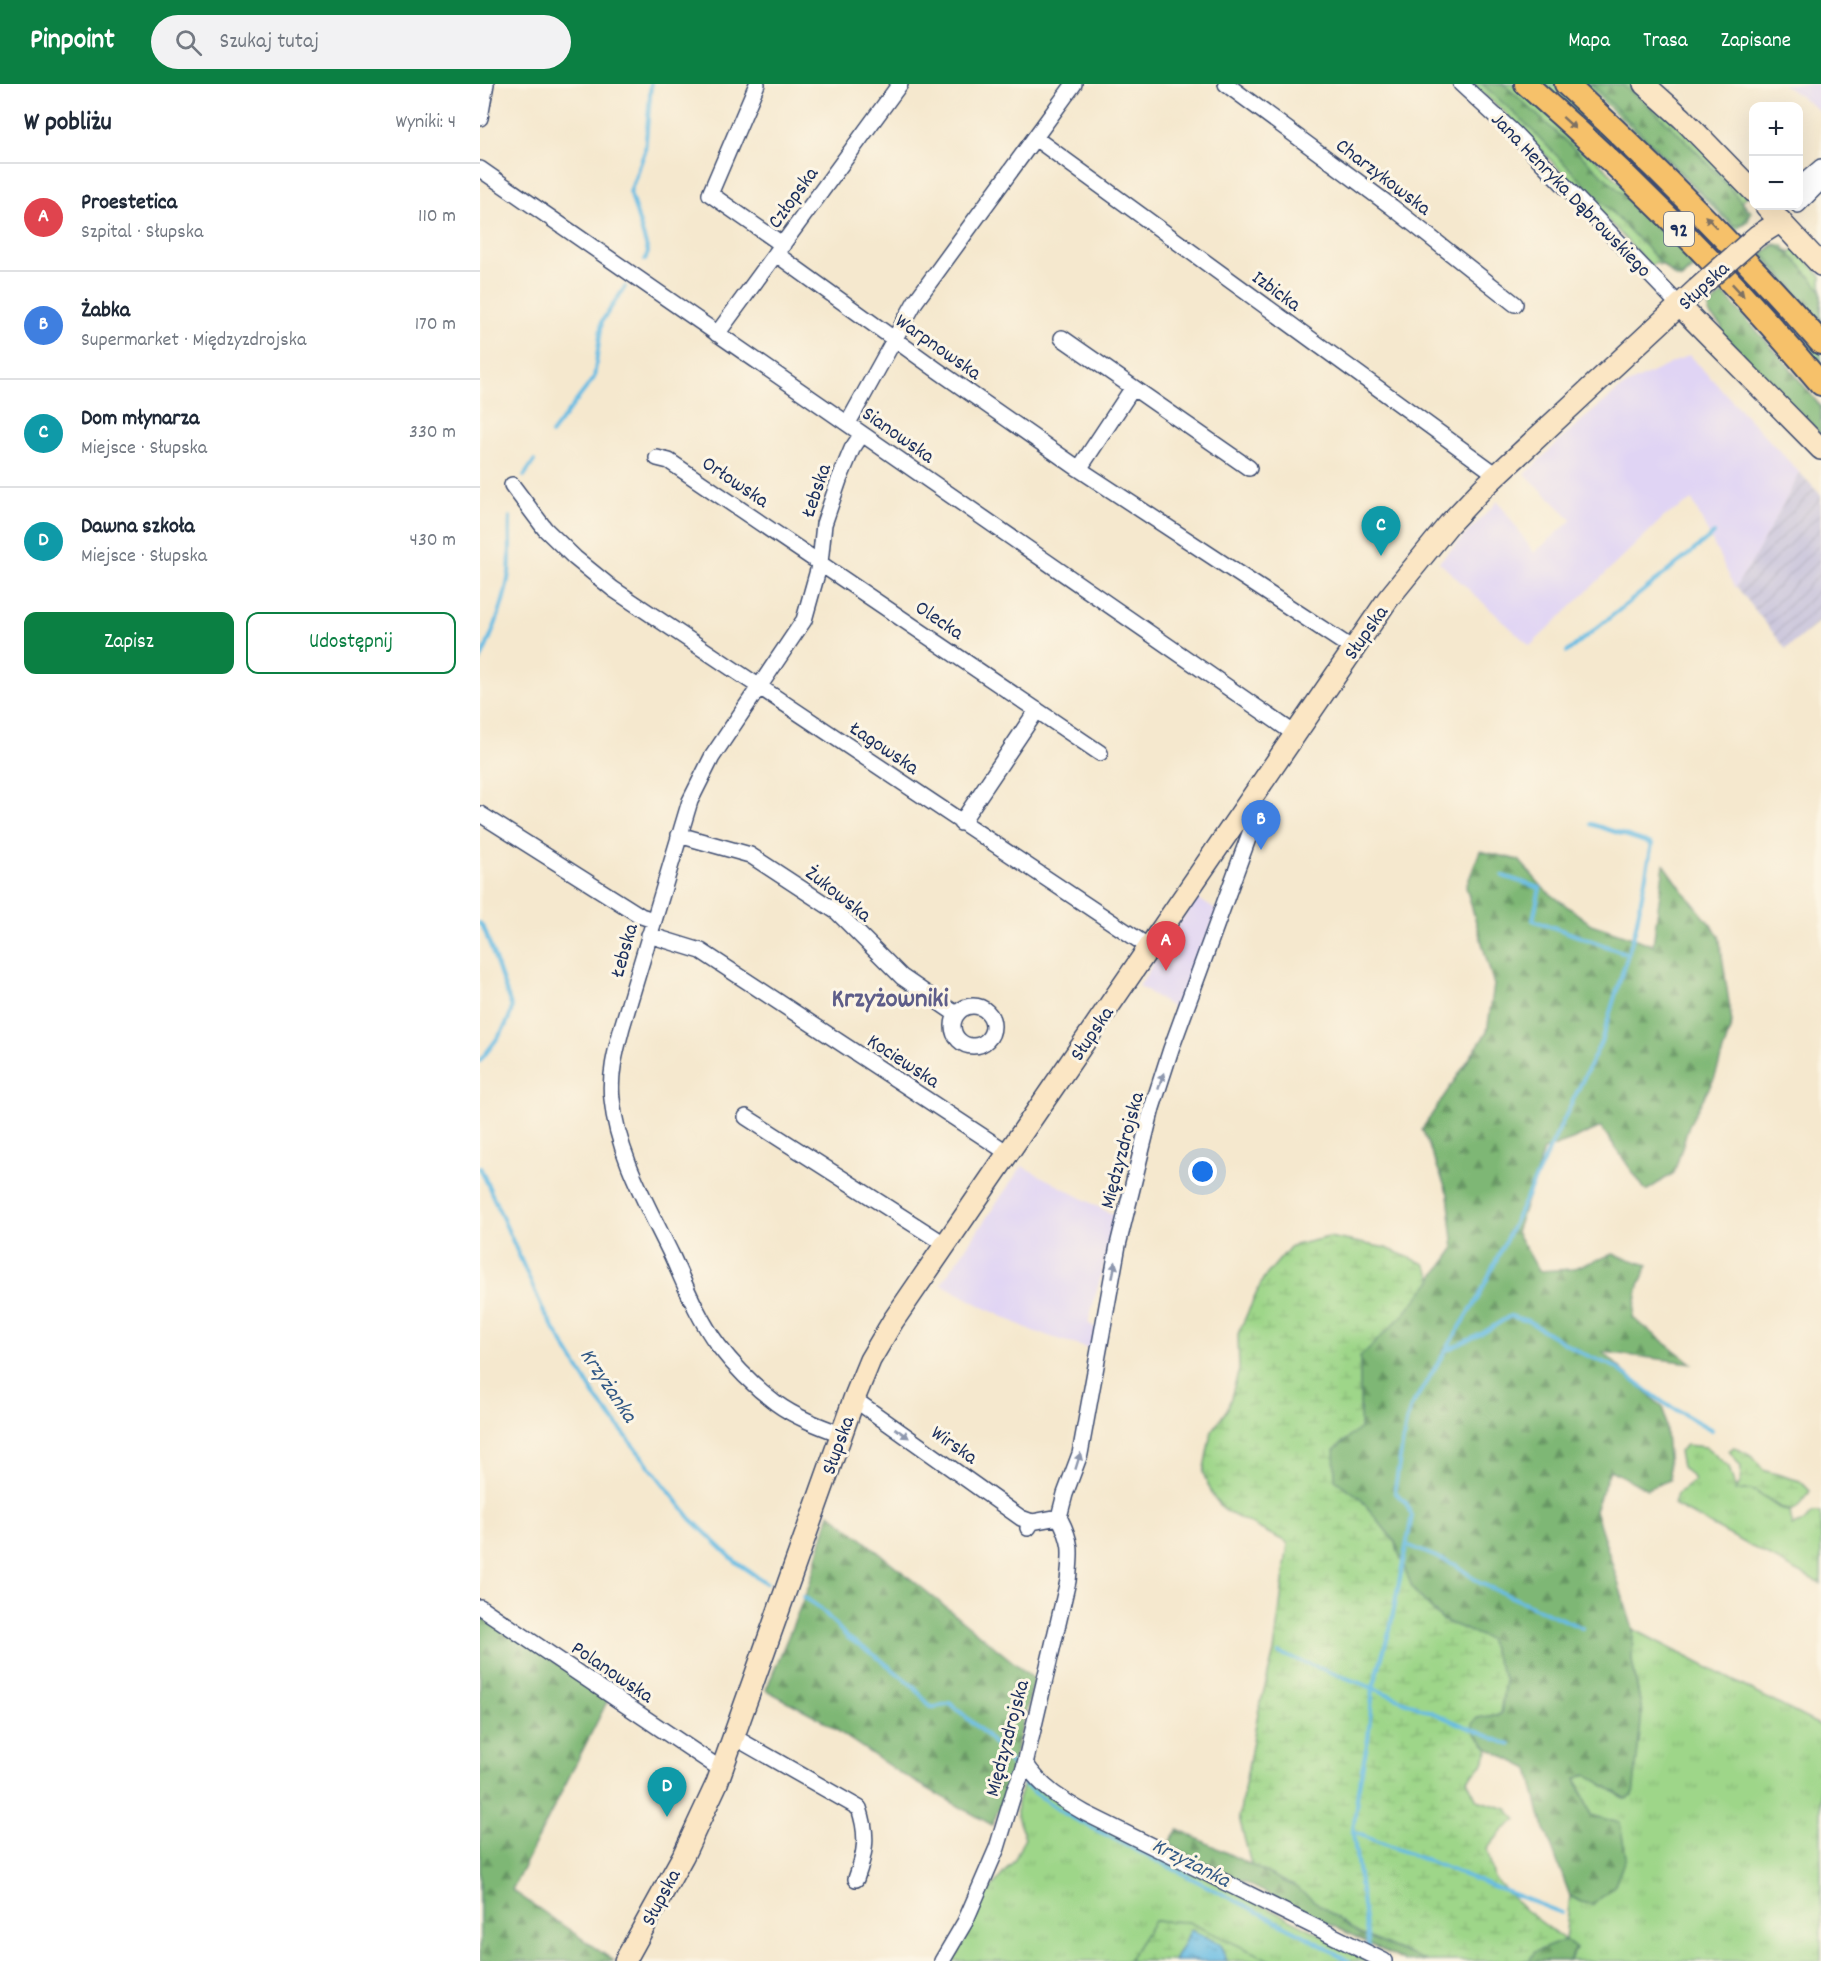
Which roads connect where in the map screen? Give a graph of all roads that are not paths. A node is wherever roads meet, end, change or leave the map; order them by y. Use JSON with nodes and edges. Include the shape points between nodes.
{"nodes":[{"id":1,"x":486,"y":84,"type":"edge"},
{"id":2,"x":757,"y":84,"type":"edge"},
{"id":3,"x":900,"y":84,"type":"edge"},
{"id":4,"x":1074,"y":84,"type":"edge"},
{"id":5,"x":1226,"y":84,"type":"edge"},
{"id":6,"x":1461,"y":84,"type":"edge"},
{"id":7,"x":1526,"y":84,"type":"edge"},
{"id":8,"x":1566,"y":84,"type":"edge"},
{"id":9,"x":1644,"y":84,"type":"edge"},
{"id":10,"x":480,"y":118,"type":"edge"},
{"id":11,"x":1035,"y":138,"type":"junction"},
{"id":12,"x":1821,"y":167,"type":"edge"},
{"id":13,"x":480,"y":169,"type":"edge"},
{"id":14,"x":1821,"y":182,"type":"edge"},
{"id":15,"x":1803,"y":183,"type":"edge"},
{"id":16,"x":1749,"y":187,"type":"edge"},
{"id":17,"x":1803,"y":200,"type":"edge"},
{"id":18,"x":1774,"y":211,"type":"edge"},
{"id":19,"x":779,"y":250,"type":"junction"},
{"id":20,"x":1821,"y":265,"type":"edge"},
{"id":21,"x":1515,"y":304,"type":"dead end"},
{"id":22,"x":1680,"y":306,"type":"junction"},
{"id":23,"x":717,"y":334,"type":"junction"},
{"id":24,"x":1062,"y":338,"type":"dead end"},
{"id":25,"x":894,"y":340,"type":"junction"},
{"id":26,"x":1821,"y":343,"type":"edge"},
{"id":27,"x":1821,"y":384,"type":"edge"},
{"id":28,"x":1132,"y":389,"type":"junction"},
{"id":29,"x":848,"y":423,"type":"junction"},
{"id":30,"x":862,"y":434,"type":"junction"},
{"id":31,"x":1821,"y":449,"type":"edge"},
{"id":32,"x":657,"y":458,"type":"dead end"},
{"id":33,"x":1249,"y":468,"type":"dead end"},
{"id":34,"x":1079,"y":469,"type":"junction"},
{"id":35,"x":1497,"y":475,"type":"junction"},
{"id":36,"x":512,"y":485,"type":"dead end"},
{"id":37,"x":820,"y":563,"type":"junction"},
{"id":38,"x":1353,"y":649,"type":"junction"},
{"id":39,"x":759,"y":687,"type":"junction"},
{"id":40,"x":1037,"y":710,"type":"junction"},
{"id":41,"x":1295,"y":734,"type":"junction"},
{"id":42,"x":1100,"y":753,"type":"dead end"},
{"id":43,"x":1246,"y":805,"type":"junction"},
{"id":44,"x":480,"y":814,"type":"edge"},
{"id":45,"x":961,"y":823,"type":"junction"},
{"id":46,"x":679,"y":834,"type":"junction"},
{"id":47,"x":651,"y":928,"type":"junction"},
{"id":48,"x":1149,"y":947,"type":"junction"},
{"id":49,"x":957,"y":1014,"type":"dead end"},
{"id":50,"x":746,"y":1117,"type":"dead end"},
{"id":51,"x":1008,"y":1153,"type":"junction"},
{"id":52,"x":946,"y":1245,"type":"junction"},
{"id":53,"x":854,"y":1399,"type":"junction"},
{"id":54,"x":841,"y":1434,"type":"junction"},
{"id":55,"x":1059,"y":1517,"type":"junction"},
{"id":56,"x":480,"y":1607,"type":"edge"},
{"id":57,"x":734,"y":1737,"type":"junction"},
{"id":58,"x":1025,"y":1763,"type":"junction"},
{"id":59,"x":722,"y":1770,"type":"junction"},
{"id":60,"x":856,"y":1879,"type":"dead end"},
{"id":61,"x":626,"y":1961,"type":"edge"},
{"id":62,"x":942,"y":1961,"type":"edge"},
{"id":63,"x":1384,"y":1961,"type":"edge"}],
"edges":[{"from":1,"to":10,"type":"street"},
{"from":2,"to":19,"type":"street","name":"Warpnowska","via":[[710,194]]},
{"from":3,"to":19,"type":"street","name":"Człopska"},
{"from":4,"to":11,"type":"street"},
{"from":5,"to":21,"type":"street","name":"Charzykowska"},
{"from":6,"to":22,"type":"street","name":"Jana Henryka Dąbrowskiego","via":[[1528,147]]},
{"from":7,"to":27,"type":"main road","name":"Jana Henryka Dąbrowskiego","number":"92","one_way":true,"via":[[1668,218]]},
{"from":26,"to":8,"type":"main road","number":"92","one_way":true,"via":[[1713,224]]},
{"from":9,"to":16,"type":"street"},
{"from":11,"to":25,"type":"street","via":[[915,302]]},
{"from":11,"to":35,"type":"street","name":"Izbicka"},
{"from":12,"to":15,"type":"street"},
{"from":13,"to":23,"type":"street","name":"Sianowska"},
{"from":14,"to":17,"type":"street"},
{"from":18,"to":20,"type":"street"},
{"from":18,"to":22,"type":"street","name":"Słupska","bridge":true,"via":[[1753,239]]},
{"from":19,"to":23,"type":"street","name":"Człopska"},
{"from":19,"to":25,"type":"street","name":"Warpnowska"},
{"from":22,"to":31,"type":"street"},
{"from":22,"to":35,"type":"street","name":"Słupska"},
{"from":23,"to":29,"type":"street","name":"Sianowska"},
{"from":24,"to":28,"type":"street"},
{"from":25,"to":29,"type":"street"},
{"from":25,"to":34,"type":"street","name":"Warpnowska"},
{"from":28,"to":33,"type":"street"},
{"from":28,"to":34,"type":"street"},
{"from":29,"to":30,"type":"street","name":"Sianowska"},
{"from":30,"to":37,"type":"street","name":"Łebska","via":[[848,459],[824,524]]},
{"from":30,"to":41,"type":"street","name":"Sianowska"},
{"from":32,"to":37,"type":"street","name":"Orłowska","via":[[669,462]]},
{"from":34,"to":38,"type":"street","name":"Warpnowska"},
{"from":35,"to":38,"type":"street","name":"Słupska","via":[[1414,566]]},
{"from":36,"to":39,"type":"street","name":"Łagowska","via":[[545,529],[601,579]]},
{"from":37,"to":39,"type":"street","name":"Łebska","via":[[804,620]]},
{"from":37,"to":40,"type":"street","name":"Olecka"},
{"from":38,"to":41,"type":"street","name":"Słupska"},
{"from":39,"to":45,"type":"street","name":"Łagowska"},
{"from":39,"to":46,"type":"street","name":"Łebska","via":[[712,757]]},
{"from":40,"to":42,"type":"street","name":"Olecka"},
{"from":40,"to":45,"type":"street"},
{"from":41,"to":43,"type":"street","name":"Słupska"},
{"from":43,"to":48,"type":"street","name":"Słupska"},
{"from":55,"to":43,"type":"street","name":"Międzyzdrojska","one_way":true,"via":[[1080,1454],[1132,1180],[1172,1049],[1253,825],[1254,815]]},
{"from":44,"to":47,"type":"street","name":"Kociewska","via":[[641,916]]},
{"from":45,"to":48,"type":"street","name":"Łagowska"},
{"from":46,"to":47,"type":"street","name":"Łebska"},
{"from":46,"to":49,"type":"street","name":"Żukowska","via":[[750,855],[837,912],[902,977]]},
{"from":47,"to":51,"type":"street","name":"Kociewska","via":[[701,951]]},
{"from":47,"to":54,"type":"street","name":"Łebska","via":[[614,1062],[611,1097],[617,1134],[696,1308],[718,1344],[777,1404]]},
{"from":48,"to":51,"type":"street","name":"Słupska"},
{"from":50,"to":52,"type":"street"},
{"from":51,"to":52,"type":"street","name":"Słupska"},
{"from":52,"to":53,"type":"street","name":"Słupska","via":[[893,1321],[870,1360]]},
{"from":53,"to":54,"type":"street","name":"Słupska"},
{"from":53,"to":55,"type":"street","name":"Wirska","one_way":true,"via":[[1021,1518],[1034,1523]]},
{"from":54,"to":57,"type":"street","name":"Słupska"},
{"from":55,"to":58,"type":"street","name":"Międzyzdrojska","via":[[1069,1536],[1068,1581]]},
{"from":56,"to":59,"type":"street","name":"Polanowska"},
{"from":57,"to":59,"type":"street","name":"Słupska"},
{"from":57,"to":60,"type":"street","via":[[859,1808],[866,1828]]},
{"from":58,"to":62,"type":"street","name":"Międzyzdrojska","via":[[997,1848],[965,1922]]},
{"from":58,"to":63,"type":"street","via":[[1050,1792],[1085,1813]]},
{"from":59,"to":61,"type":"street","name":"Słupska","via":[[683,1856]]}]}
